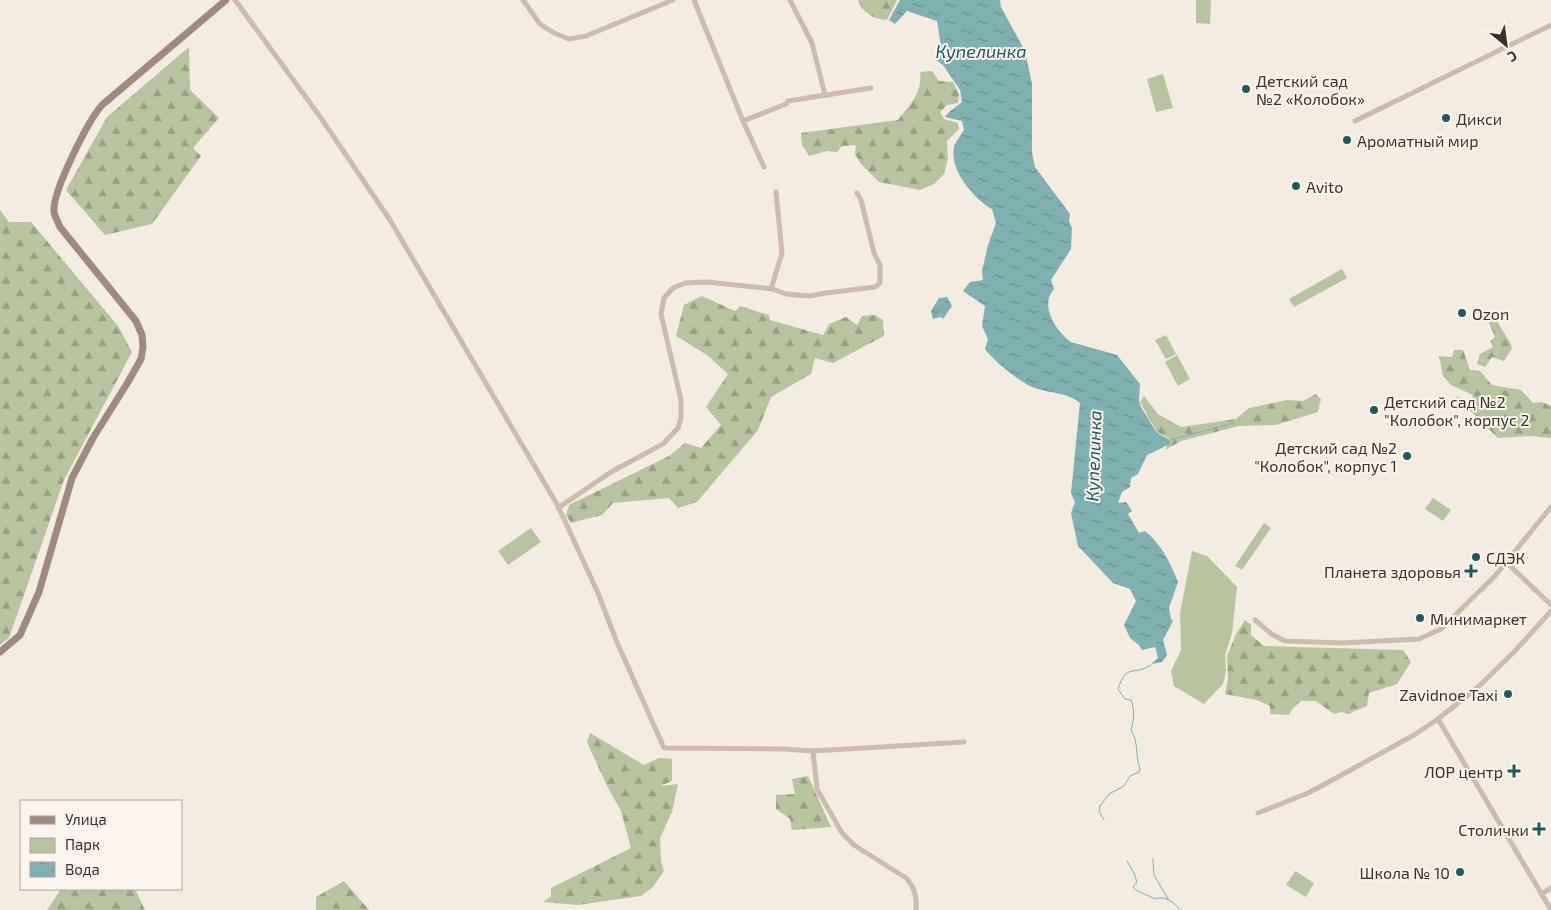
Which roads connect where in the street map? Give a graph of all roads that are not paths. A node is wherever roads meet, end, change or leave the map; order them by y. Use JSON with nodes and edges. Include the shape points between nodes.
{"nodes":[{"id":1,"x":226,"y":0,"type":"edge"},
{"id":2,"x":235,"y":0,"type":"edge"},
{"id":3,"x":523,"y":0,"type":"edge"},
{"id":4,"x":674,"y":0,"type":"edge"},
{"id":5,"x":694,"y":0,"type":"edge"},
{"id":6,"x":790,"y":0,"type":"edge"},
{"id":7,"x":1551,"y":25,"type":"edge"},
{"id":8,"x":871,"y":88,"type":"dead end"},
{"id":9,"x":826,"y":95,"type":"junction"},
{"id":10,"x":744,"y":121,"type":"junction"},
{"id":11,"x":1355,"y":122,"type":"dead end"},
{"id":12,"x":764,"y":166,"type":"dead end"},
{"id":13,"x":776,"y":192,"type":"dead end"},
{"id":14,"x":858,"y":193,"type":"dead end"},
{"id":15,"x":771,"y":289,"type":"junction"},
{"id":16,"x":1551,"y":506,"type":"edge"},
{"id":17,"x":558,"y":508,"type":"junction"},
{"id":18,"x":1506,"y":562,"type":"junction"},
{"id":19,"x":1551,"y":605,"type":"edge"},
{"id":20,"x":1551,"y":612,"type":"edge"},
{"id":21,"x":1255,"y":620,"type":"dead end"},
{"id":22,"x":0,"y":652,"type":"edge"},
{"id":23,"x":1438,"y":719,"type":"junction"},
{"id":24,"x":964,"y":742,"type":"dead end"},
{"id":25,"x":813,"y":751,"type":"junction"},
{"id":26,"x":1258,"y":813,"type":"dead end"},
{"id":27,"x":1551,"y":888,"type":"edge"},
{"id":28,"x":1541,"y":894,"type":"junction"},
{"id":29,"x":916,"y":910,"type":"edge"},
{"id":30,"x":1551,"y":910,"type":"edge"}],
"edges":[{"from":1,"to":22,"type":"street","via":[[102,105],[91,119],[56,197],[54,213],[60,227],[136,320],[143,347],[141,359],[72,478],[39,592],[20,634]]},
{"from":2,"to":17,"type":"street","via":[[390,220]]},
{"from":3,"to":4,"type":"street","via":[[540,24],[568,39],[586,36]]},
{"from":5,"to":10,"type":"street"},
{"from":6,"to":9,"type":"street","via":[[812,43]]},
{"from":7,"to":11,"type":"street"},
{"from":8,"to":9,"type":"street"},
{"from":9,"to":10,"type":"street","via":[[788,101]]},
{"from":10,"to":12,"type":"street"},
{"from":13,"to":15,"type":"street","via":[[782,253]]},
{"from":14,"to":15,"type":"street","via":[[880,265],[880,283],[875,287],[810,296]]},
{"from":15,"to":17,"type":"street","via":[[693,281],[679,284],[668,292],[661,314],[681,400],[678,428],[663,444],[611,472]]},
{"from":16,"to":18,"type":"street"},
{"from":17,"to":25,"type":"street","via":[[664,748]]},
{"from":18,"to":19,"type":"street"},
{"from":18,"to":21,"type":"street","via":[[1441,629],[1420,639],[1342,643],[1285,641]]},
{"from":20,"to":23,"type":"street","via":[[1477,688]]},
{"from":23,"to":26,"type":"street","via":[[1308,793]]},
{"from":23,"to":28,"type":"street"},
{"from":24,"to":25,"type":"street"},
{"from":25,"to":29,"type":"street","via":[[817,789],[838,827],[854,845],[911,882],[917,897]]},
{"from":27,"to":28,"type":"street"},
{"from":28,"to":30,"type":"street"}]}
